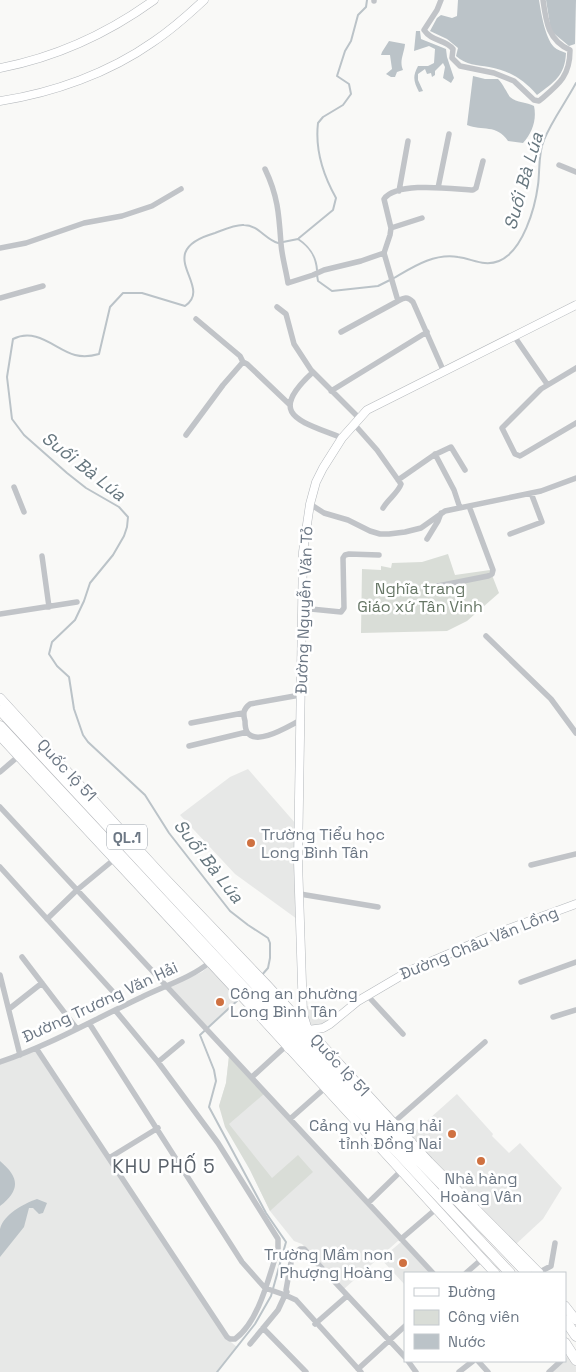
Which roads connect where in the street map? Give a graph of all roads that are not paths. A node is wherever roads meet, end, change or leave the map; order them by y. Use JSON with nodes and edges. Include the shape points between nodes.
{"nodes":[{"id":1,"x":154,"y":0,"type":"edge"},
{"id":2,"x":204,"y":0,"type":"edge"},
{"id":3,"x":441,"y":0,"type":"edge"},
{"id":4,"x":543,"y":0,"type":"edge"},
{"id":5,"x":0,"y":68,"type":"edge"},
{"id":6,"x":0,"y":101,"type":"edge"},
{"id":7,"x":449,"y":134,"type":"dead end"},
{"id":8,"x":408,"y":141,"type":"dead end"},
{"id":9,"x":483,"y":161,"type":"dead end"},
{"id":10,"x":559,"y":164,"type":"dead end"},
{"id":11,"x":265,"y":168,"type":"dead end"},
{"id":12,"x":576,"y":172,"type":"edge"},
{"id":13,"x":438,"y":188,"type":"junction"},
{"id":14,"x":181,"y":189,"type":"dead end"},
{"id":15,"x":399,"y":191,"type":"junction"},
{"id":16,"x":422,"y":218,"type":"dead end"},
{"id":17,"x":391,"y":228,"type":"junction"},
{"id":18,"x":0,"y":248,"type":"edge"},
{"id":19,"x":384,"y":253,"type":"junction"},
{"id":20,"x":42,"y":286,"type":"dead end"},
{"id":21,"x":0,"y":298,"type":"edge"},
{"id":22,"x":398,"y":300,"type":"junction"},
{"id":23,"x":576,"y":305,"type":"edge"},
{"id":24,"x":277,"y":307,"type":"dead end"},
{"id":25,"x":196,"y":320,"type":"dead end"},
{"id":26,"x":341,"y":332,"type":"dead end"},
{"id":27,"x":426,"y":332,"type":"junction"},
{"id":28,"x":514,"y":336,"type":"junction"},
{"id":29,"x":243,"y":362,"type":"junction"},
{"id":30,"x":576,"y":368,"type":"edge"},
{"id":31,"x":314,"y":372,"type":"junction"},
{"id":32,"x":444,"y":372,"type":"junction"},
{"id":33,"x":547,"y":384,"type":"junction"},
{"id":34,"x":331,"y":391,"type":"junction"},
{"id":35,"x":289,"y":404,"type":"junction"},
{"id":36,"x":356,"y":421,"type":"junction"},
{"id":37,"x":576,"y":423,"type":"edge"},
{"id":38,"x":186,"y":435,"type":"dead end"},
{"id":39,"x":342,"y":438,"type":"junction"},
{"id":40,"x":434,"y":454,"type":"junction"},
{"id":41,"x":465,"y":470,"type":"dead end"},
{"id":42,"x":576,"y":478,"type":"edge"},
{"id":43,"x":398,"y":480,"type":"junction"},
{"id":44,"x":14,"y":487,"type":"dead end"},
{"id":45,"x":531,"y":493,"type":"junction"},
{"id":46,"x":310,"y":504,"type":"junction"},
{"id":47,"x":470,"y":506,"type":"junction"},
{"id":48,"x":383,"y":508,"type":"dead end"},
{"id":49,"x":460,"y":508,"type":"junction"},
{"id":50,"x":24,"y":512,"type":"dead end"},
{"id":51,"x":441,"y":513,"type":"junction"},
{"id":52,"x":510,"y":534,"type":"dead end"},
{"id":53,"x":427,"y":539,"type":"dead end"},
{"id":54,"x":380,"y":555,"type":"dead end"},
{"id":55,"x":42,"y":556,"type":"dead end"},
{"id":56,"x":433,"y":586,"type":"dead end"},
{"id":57,"x":77,"y":602,"type":"dead end"},
{"id":58,"x":49,"y":607,"type":"junction"},
{"id":59,"x":301,"y":608,"type":"junction"},
{"id":60,"x":0,"y":614,"type":"edge"},
{"id":61,"x":486,"y":636,"type":"dead end"},
{"id":62,"x":300,"y":695,"type":"junction"},
{"id":63,"x":0,"y":698,"type":"edge"},
{"id":64,"x":0,"y":710,"type":"edge"},
{"id":65,"x":243,"y":713,"type":"junction"},
{"id":66,"x":301,"y":720,"type":"junction"},
{"id":67,"x":191,"y":723,"type":"dead end"},
{"id":68,"x":0,"y":726,"type":"edge"},
{"id":69,"x":247,"y":732,"type":"junction"},
{"id":70,"x":576,"y":733,"type":"edge"},
{"id":71,"x":0,"y":736,"type":"edge"},
{"id":72,"x":189,"y":746,"type":"dead end"},
{"id":73,"x":21,"y":754,"type":"junction"},
{"id":74,"x":0,"y":772,"type":"edge"},
{"id":75,"x":68,"y":778,"type":"junction"},
{"id":76,"x":0,"y":807,"type":"edge"},
{"id":77,"x":576,"y":854,"type":"edge"},
{"id":78,"x":117,"y":857,"type":"junction"},
{"id":79,"x":531,"y":865,"type":"dead end"},
{"id":80,"x":0,"y":867,"type":"edge"},
{"id":81,"x":77,"y":890,"type":"junction"},
{"id":82,"x":300,"y":894,"type":"junction"},
{"id":83,"x":575,"y":906,"type":"edge"},
{"id":84,"x":378,"y":907,"type":"dead end"},
{"id":85,"x":47,"y":919,"type":"junction"},
{"id":86,"x":219,"y":953,"type":"junction"},
{"id":87,"x":22,"y":957,"type":"dead end"},
{"id":88,"x":576,"y":962,"type":"edge"},
{"id":89,"x":0,"y":975,"type":"edge"},
{"id":90,"x":521,"y":982,"type":"dead end"},
{"id":91,"x":42,"y":983,"type":"junction"},
{"id":92,"x":247,"y":983,"type":"junction"},
{"id":93,"x":165,"y":985,"type":"junction"},
{"id":94,"x":257,"y":994,"type":"junction"},
{"id":95,"x":367,"y":995,"type":"junction"},
{"id":96,"x":125,"y":1005,"type":"junction"},
{"id":97,"x":9,"y":1009,"type":"junction"},
{"id":98,"x":114,"y":1010,"type":"junction"},
{"id":99,"x":576,"y":1010,"type":"edge"},
{"id":100,"x":553,"y":1017,"type":"dead end"},
{"id":101,"x":89,"y":1023,"type":"junction"},
{"id":102,"x":77,"y":1029,"type":"junction"},
{"id":103,"x":404,"y":1034,"type":"dead end"},
{"id":104,"x":296,"y":1040,"type":"junction"},
{"id":105,"x":182,"y":1042,"type":"dead end"},
{"id":106,"x":485,"y":1042,"type":"dead end"},
{"id":107,"x":36,"y":1048,"type":"junction"},
{"id":108,"x":20,"y":1055,"type":"junction"},
{"id":109,"x":0,"y":1062,"type":"edge"},
{"id":110,"x":158,"y":1062,"type":"junction"},
{"id":111,"x":252,"y":1077,"type":"junction"},
{"id":112,"x":325,"y":1088,"type":"junction"},
{"id":113,"x":290,"y":1119,"type":"junction"},
{"id":114,"x":394,"y":1123,"type":"junction"},
{"id":115,"x":158,"y":1128,"type":"junction"},
{"id":116,"x":109,"y":1158,"type":"junction"},
{"id":117,"x":405,"y":1167,"type":"junction"},
{"id":118,"x":368,"y":1203,"type":"junction"},
{"id":119,"x":436,"y":1209,"type":"junction"},
{"id":120,"x":401,"y":1239,"type":"junction"},
{"id":121,"x":555,"y":1244,"type":"dead end"},
{"id":122,"x":482,"y":1259,"type":"junction"},
{"id":123,"x":432,"y":1272,"type":"edge"},
{"id":124,"x":467,"y":1272,"type":"edge"},
{"id":125,"x":494,"y":1272,"type":"edge"},
{"id":126,"x":509,"y":1272,"type":"edge"},
{"id":127,"x":526,"y":1272,"type":"edge"},
{"id":128,"x":537,"y":1272,"type":"edge"},
{"id":129,"x":540,"y":1272,"type":"edge"},
{"id":130,"x":264,"y":1288,"type":"junction"},
{"id":131,"x":285,"y":1296,"type":"junction"},
{"id":132,"x":347,"y":1296,"type":"junction"},
{"id":133,"x":566,"y":1307,"type":"edge"},
{"id":134,"x":576,"y":1320,"type":"edge"},
{"id":135,"x":566,"y":1321,"type":"edge"},
{"id":136,"x":316,"y":1324,"type":"junction"},
{"id":137,"x":404,"y":1327,"type":"edge"},
{"id":138,"x":263,"y":1328,"type":"junction"},
{"id":139,"x":576,"y":1336,"type":"edge"},
{"id":140,"x":389,"y":1340,"type":"junction"},
{"id":141,"x":250,"y":1344,"type":"dead end"},
{"id":142,"x":404,"y":1356,"type":"edge"},
{"id":143,"x":472,"y":1362,"type":"edge"},
{"id":144,"x":479,"y":1362,"type":"edge"},
{"id":145,"x":560,"y":1362,"type":"edge"},
{"id":146,"x":359,"y":1370,"type":"edge"},
{"id":147,"x":306,"y":1372,"type":"edge"},
{"id":148,"x":459,"y":1372,"type":"edge"},
{"id":149,"x":488,"y":1372,"type":"edge"},
{"id":150,"x":549,"y":1372,"type":"edge"}],
"edges":[{"from":1,"to":5,"type":"street","via":[[84,43]]},
{"from":2,"to":6,"type":"street","via":[[154,42],[111,66],[57,88]]},
{"from":3,"to":4,"type":"street","via":[[424,30],[428,36],[450,45],[452,58],[460,66],[514,81],[539,101],[563,80],[570,63],[570,50],[552,37]]},
{"from":7,"to":13,"type":"street"},
{"from":8,"to":15,"type":"street"},
{"from":9,"to":13,"type":"street","via":[[474,189]]},
{"from":10,"to":12,"type":"street"},
{"from":11,"to":19,"type":"street","via":[[278,205],[288,283]]},
{"from":13,"to":15,"type":"street","via":[[420,186]]},
{"from":14,"to":18,"type":"street","via":[[152,206]]},
{"from":15,"to":17,"type":"street","via":[[384,199]]},
{"from":16,"to":17,"type":"street"},
{"from":17,"to":19,"type":"street"},
{"from":19,"to":22,"type":"street"},
{"from":20,"to":21,"type":"street"},
{"from":22,"to":26,"type":"street"},
{"from":22,"to":27,"type":"street","via":[[409,298],[413,302]]},
{"from":23,"to":28,"type":"street","name":"Đường Nguyễn Văn Tỏ"},
{"from":24,"to":31,"type":"street","via":[[286,314],[294,344]]},
{"from":25,"to":29,"type":"street"},
{"from":27,"to":32,"type":"street"},
{"from":27,"to":34,"type":"street"},
{"from":28,"to":32,"type":"street","name":"Đường Nguyễn Văn Tỏ"},
{"from":28,"to":33,"type":"street"},
{"from":29,"to":35,"type":"street"},
{"from":29,"to":38,"type":"street"},
{"from":30,"to":33,"type":"street"},
{"from":31,"to":34,"type":"street"},
{"from":31,"to":35,"type":"street","via":[[297,388]]},
{"from":32,"to":36,"type":"street","name":"Đường Nguyễn Văn Tỏ","via":[[367,410]]},
{"from":33,"to":37,"type":"street","via":[[503,427],[515,454],[527,453]]},
{"from":34,"to":36,"type":"street"},
{"from":35,"to":39,"type":"street","via":[[296,417]]},
{"from":36,"to":39,"type":"street","name":"Đường Nguyễn Văn Tỏ"},
{"from":36,"to":43,"type":"street"},
{"from":39,"to":46,"type":"street","name":"Đường Nguyễn Văn Tỏ","via":[[323,468]]},
{"from":40,"to":41,"type":"street","via":[[451,447]]},
{"from":40,"to":43,"type":"street"},
{"from":40,"to":49,"type":"street"},
{"from":42,"to":45,"type":"street"},
{"from":43,"to":48,"type":"street","via":[[401,487]]},
{"from":44,"to":50,"type":"street"},
{"from":45,"to":47,"type":"street"},
{"from":45,"to":52,"type":"street","via":[[542,522]]},
{"from":46,"to":51,"type":"street","via":[[324,514],[380,534],[421,528]]},
{"from":46,"to":59,"type":"street","name":"Đường Nguyễn Văn Tỏ","via":[[303,552]]},
{"from":47,"to":49,"type":"street"},
{"from":47,"to":56,"type":"street","via":[[492,574]]},
{"from":49,"to":51,"type":"street"},
{"from":51,"to":53,"type":"street"},
{"from":54,"to":59,"type":"street","via":[[345,555],[344,608],[341,612]]},
{"from":55,"to":58,"type":"street"},
{"from":57,"to":58,"type":"street"},
{"from":58,"to":60,"type":"street"},
{"from":59,"to":62,"type":"street","name":"Đường Nguyễn Văn Tỏ"},
{"from":61,"to":70,"type":"street","via":[[551,699]]},
{"from":62,"to":65,"type":"street","via":[[250,704]]},
{"from":62,"to":66,"type":"street","name":"Đường Nguyễn Văn Tỏ"},
{"from":63,"to":75,"type":"main road","name":"Quốc lộ 51","number":"QL.1"},
{"from":64,"to":75,"type":"highway","name":"Quốc lộ 51","number":"QL.1"},
{"from":65,"to":67,"type":"street"},
{"from":65,"to":69,"type":"street"},
{"from":66,"to":69,"type":"street","via":[[262,738],[250,736]]},
{"from":66,"to":82,"type":"street","name":"Đường Nguyễn Văn Tỏ"},
{"from":68,"to":73,"type":"highway","name":"Quốc lộ 51","number":"QL.1"},
{"from":69,"to":72,"type":"street"},
{"from":71,"to":73,"type":"main road","name":"Quốc lộ 51","number":"QL.1"},
{"from":73,"to":74,"type":"street"},
{"from":73,"to":78,"type":"highway","name":"Quốc lộ 51","number":"QL.1"},
{"from":75,"to":86,"type":"highway","name":"Quốc lộ 51","number":"QL.1"},
{"from":76,"to":81,"type":"street"},
{"from":77,"to":79,"type":"street"},
{"from":78,"to":81,"type":"street"},
{"from":78,"to":86,"type":"highway","name":"Quốc lộ 51","number":"QL.1"},
{"from":80,"to":85,"type":"street"},
{"from":81,"to":85,"type":"street"},
{"from":81,"to":93,"type":"street"},
{"from":82,"to":84,"type":"street"},
{"from":82,"to":104,"type":"street","name":"Đường Nguyễn Văn Tỏ","via":[[303,1014]]},
{"from":83,"to":95,"type":"street","name":"Đường Châu Văn Lồng","via":[[439,957]]},
{"from":85,"to":96,"type":"street"},
{"from":86,"to":92,"type":"highway","name":"Quốc lộ 51","number":"QL.1"},
{"from":86,"to":92,"type":"main road","name":"Quốc lộ 51","number":"QL.1"},
{"from":86,"to":93,"type":"street","name":"Đường Trương Văn Hải","via":[[200,970]]},
{"from":87,"to":91,"type":"street"},
{"from":88,"to":90,"type":"street"},
{"from":89,"to":97,"type":"street"},
{"from":91,"to":97,"type":"street"},
{"from":91,"to":102,"type":"street"},
{"from":92,"to":94,"type":"highway","number":"QL.1"},
{"from":92,"to":94,"type":"main road","number":"QL.1"},
{"from":93,"to":96,"type":"street","name":"Đường Trương Văn Hải"},
{"from":93,"to":111,"type":"street"},
{"from":94,"to":104,"type":"highway","name":"Quốc lộ 51","number":"QL.1"},
{"from":94,"to":104,"type":"main road","name":"Quốc lộ 51","number":"QL.1"},
{"from":95,"to":103,"type":"street"},
{"from":95,"to":104,"type":"street","name":"Đường Châu Văn Lồng","via":[[330,1024]]},
{"from":96,"to":98,"type":"street","name":"Đường Trương Văn Hải"},
{"from":97,"to":108,"type":"street"},
{"from":98,"to":101,"type":"street","name":"Đường Trương Văn Hải"},
{"from":98,"to":110,"type":"street"},
{"from":99,"to":100,"type":"street"},
{"from":101,"to":102,"type":"street","name":"Đường Trương Văn Hải"},
{"from":101,"to":115,"type":"street"},
{"from":102,"to":107,"type":"street","name":"Đường Trương Văn Hải"},
{"from":104,"to":111,"type":"street"},
{"from":104,"to":112,"type":"main road","name":"Quốc lộ 51","number":"QL.1"},
{"from":104,"to":114,"type":"main road","name":"Quốc lộ 51","number":"QL.1"},
{"from":104,"to":117,"type":"highway","name":"Quốc lộ 51","number":"QL.1"},
{"from":104,"to":127,"type":"highway","name":"Quốc lộ 51","number":"QL.1"},
{"from":105,"to":110,"type":"street"},
{"from":106,"to":114,"type":"street"},
{"from":107,"to":108,"type":"street","name":"Đường Trương Văn Hải"},
{"from":107,"to":116,"type":"street"},
{"from":108,"to":109,"type":"street","name":"Đường Trương Văn Hải"},
{"from":110,"to":130,"type":"street","via":[[218,1143],[278,1239],[278,1249]]},
{"from":111,"to":113,"type":"street"},
{"from":112,"to":113,"type":"street"},
{"from":112,"to":117,"type":"main road","name":"Quốc lộ 51","number":"QL.1"},
{"from":113,"to":118,"type":"street"},
{"from":114,"to":128,"type":"main road","name":"Quốc lộ 51","number":"QL.1"},
{"from":115,"to":116,"type":"street"},
{"from":115,"to":130,"type":"street","via":[[242,1262]]},
{"from":116,"to":130,"type":"street","via":[[230,1339],[240,1335],[254,1316]]},
{"from":117,"to":118,"type":"street"},
{"from":117,"to":119,"type":"main road","name":"Quốc lộ 51","number":"QL.1"},
{"from":117,"to":126,"type":"highway","name":"Quốc lộ 51","number":"QL.1"},
{"from":118,"to":120,"type":"street"},
{"from":119,"to":120,"type":"street"},
{"from":119,"to":122,"type":"main road","name":"Quốc lộ 51","number":"QL.1"},
{"from":120,"to":123,"type":"street"},
{"from":121,"to":129,"type":"street","via":[[551,1266]]},
{"from":122,"to":124,"type":"street"},
{"from":122,"to":125,"type":"main road","name":"Quốc lộ 51","number":"QL.1"},
{"from":130,"to":131,"type":"street"},
{"from":131,"to":132,"type":"street","via":[[292,1257],[302,1248]]},
{"from":131,"to":136,"type":"street","via":[[296,1300]]},
{"from":131,"to":138,"type":"street"},
{"from":132,"to":136,"type":"street"},
{"from":132,"to":140,"type":"street"},
{"from":133,"to":134,"type":"main road"},
{"from":135,"to":139,"type":"highway"},
{"from":136,"to":146,"type":"street"},
{"from":137,"to":140,"type":"street"},
{"from":138,"to":141,"type":"street"},
{"from":138,"to":147,"type":"street"},
{"from":140,"to":142,"type":"street"},
{"from":140,"to":146,"type":"street"},
{"from":143,"to":148,"type":"street"},
{"from":144,"to":149,"type":"street"},
{"from":145,"to":150,"type":"street"}]}
